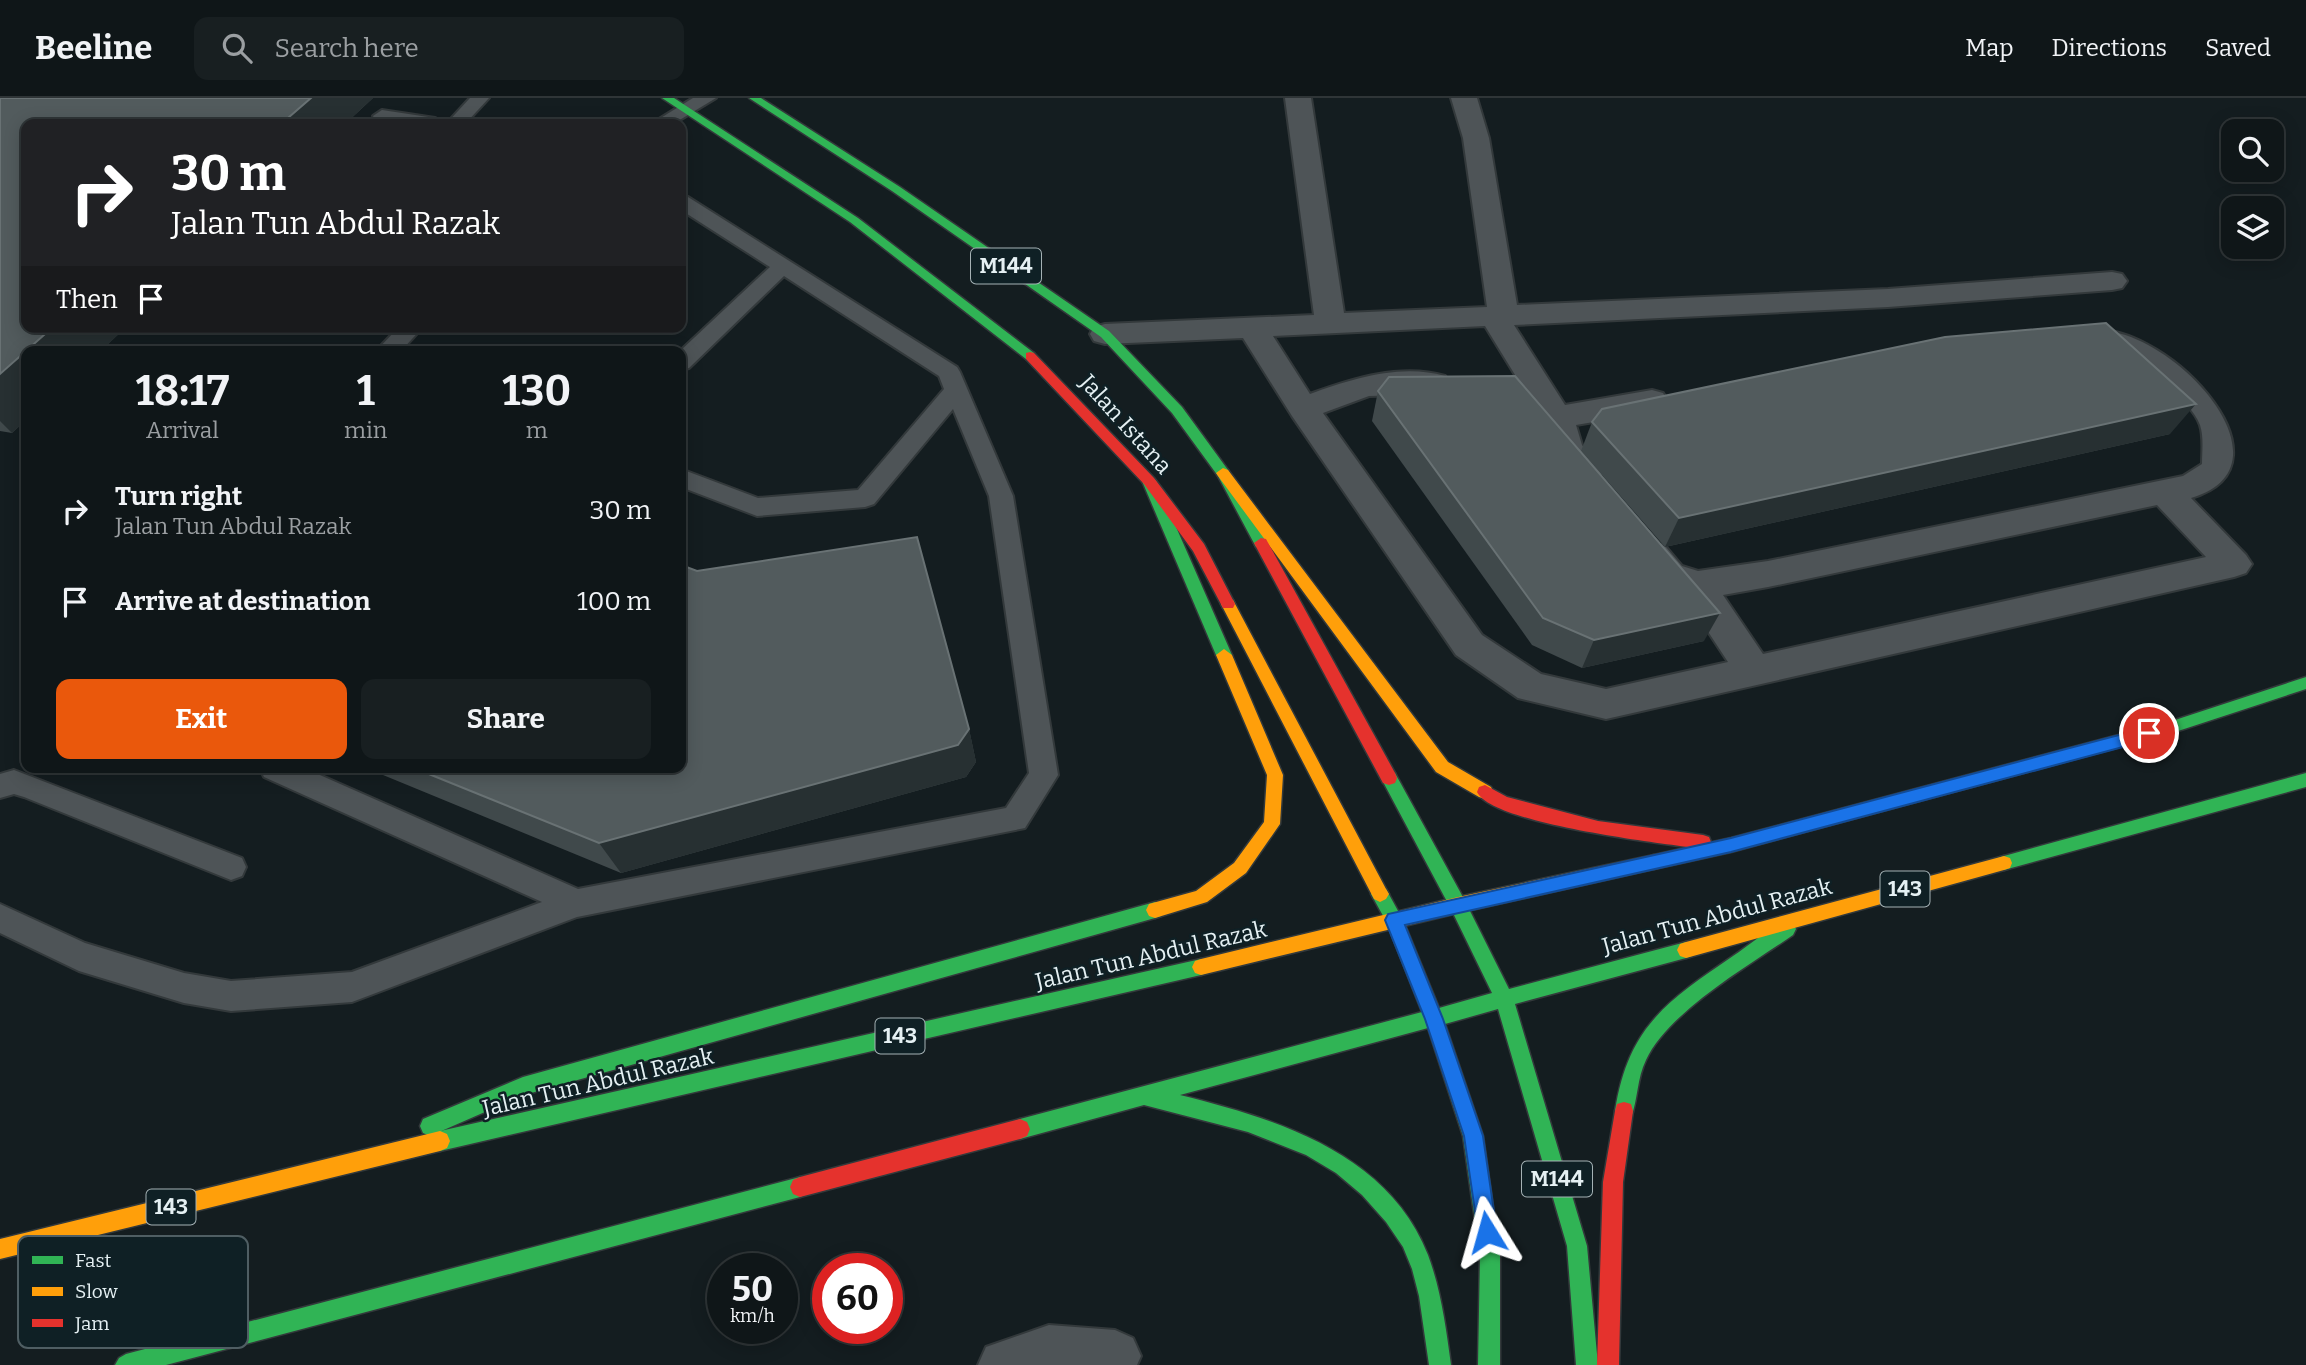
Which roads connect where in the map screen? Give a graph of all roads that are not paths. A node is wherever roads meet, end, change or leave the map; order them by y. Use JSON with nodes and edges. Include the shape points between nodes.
{"nodes":[{"id":1,"x":400,"y":98,"type":"edge"},
{"id":2,"x":480,"y":98,"type":"edge"},
{"id":3,"x":667,"y":98,"type":"edge"},
{"id":4,"x":707,"y":98,"type":"edge"},
{"id":5,"x":754,"y":98,"type":"edge"},
{"id":6,"x":1298,"y":98,"type":"edge"},
{"id":7,"x":1464,"y":98,"type":"edge"},
{"id":8,"x":688,"y":110,"type":"junction"},
{"id":9,"x":379,"y":119,"type":"edge"},
{"id":10,"x":460,"y":119,"type":"edge"},
{"id":11,"x":670,"y":119,"type":"edge"},
{"id":12,"x":686,"y":204,"type":"edge"},
{"id":13,"x":783,"y":266,"type":"junction"},
{"id":14,"x":2112,"y":281,"type":"dead end"},
{"id":15,"x":1499,"y":317,"type":"junction"},
{"id":16,"x":1330,"y":323,"type":"junction"},
{"id":17,"x":1251,"y":326,"type":"junction"},
{"id":18,"x":406,"y":333,"type":"edge"},
{"id":19,"x":1105,"y":334,"type":"junction"},
{"id":20,"x":2070,"y":337,"type":"edge"},
{"id":21,"x":392,"y":346,"type":"edge"},
{"id":22,"x":686,"y":358,"type":"edge"},
{"id":23,"x":1463,"y":382,"type":"edge"},
{"id":24,"x":956,"y":390,"type":"junction"},
{"id":25,"x":1679,"y":396,"type":"edge"},
{"id":26,"x":1303,"y":408,"type":"junction"},
{"id":27,"x":1557,"y":418,"type":"junction"},
{"id":28,"x":1223,"y":473,"type":"junction"},
{"id":29,"x":686,"y":480,"type":"edge"},
{"id":30,"x":1149,"y":481,"type":"junction"},
{"id":31,"x":1601,"y":491,"type":"edge"},
{"id":32,"x":2164,"y":492,"type":"junction"},
{"id":33,"x":1635,"y":533,"type":"edge"},
{"id":34,"x":1697,"y":585,"type":"junction"},
{"id":35,"x":1754,"y":671,"type":"junction"},
{"id":36,"x":2306,"y":683,"type":"edge"},
{"id":37,"x":285,"y":773,"type":"edge"},
{"id":38,"x":2306,"y":780,"type":"edge"},
{"id":39,"x":0,"y":786,"type":"edge"},
{"id":40,"x":1731,"y":845,"type":"junction"},
{"id":41,"x":231,"y":867,"type":"dead end"},
{"id":42,"x":577,"y":903,"type":"junction"},
{"id":43,"x":1458,"y":905,"type":"junction"},
{"id":44,"x":1805,"y":916,"type":"junction"},
{"id":45,"x":0,"y":918,"type":"edge"},
{"id":46,"x":1394,"y":920,"type":"junction"},
{"id":47,"x":1504,"y":998,"type":"junction"},
{"id":48,"x":1434,"y":1019,"type":"junction"},
{"id":49,"x":1143,"y":1095,"type":"junction"},
{"id":50,"x":341,"y":1164,"type":"junction"},
{"id":51,"x":52,"y":1236,"type":"edge"},
{"id":52,"x":18,"y":1245,"type":"edge"},
{"id":53,"x":0,"y":1249,"type":"edge"},
{"id":54,"x":248,"y":1333,"type":"edge"},
{"id":55,"x":190,"y":1348,"type":"edge"},
{"id":56,"x":1120,"y":1361,"type":"edge"},
{"id":57,"x":126,"y":1365,"type":"edge"},
{"id":58,"x":1004,"y":1365,"type":"edge"},
{"id":59,"x":1440,"y":1365,"type":"edge"},
{"id":60,"x":1489,"y":1365,"type":"edge"},
{"id":61,"x":1587,"y":1365,"type":"edge"},
{"id":62,"x":1608,"y":1365,"type":"edge"}],
"edges":[{"from":1,"to":9,"type":"lane"},
{"from":2,"to":10,"type":"lane"},
{"from":3,"to":8,"type":"main road","name":"Jalan Istana","number":"M144"},
{"from":4,"to":8,"type":"lane"},
{"from":5,"to":19,"type":"main road","name":"Jalan Istana","number":"M144","via":[[896,189]]},
{"from":6,"to":16,"type":"street"},
{"from":7,"to":15,"type":"street","via":[[1476,138]]},
{"from":8,"to":11,"type":"lane"},
{"from":8,"to":30,"type":"main road","name":"Jalan Istana","number":"M144","via":[[854,220],[1036,361]]},
{"from":12,"to":13,"type":"lane"},
{"from":13,"to":22,"type":"lane"},
{"from":13,"to":24,"type":"lane","via":[[949,372]]},
{"from":14,"to":15,"type":"street","via":[[1888,298]]},
{"from":15,"to":16,"type":"street"},
{"from":15,"to":27,"type":"street","via":[[1518,380]]},
{"from":16,"to":17,"type":"street"},
{"from":17,"to":19,"type":"street"},
{"from":17,"to":26,"type":"street"},
{"from":18,"to":21,"type":"lane"},
{"from":19,"to":28,"type":"main road","name":"Jalan Istana","number":"M144","via":[[1177,410]]},
{"from":20,"to":32,"type":"street","via":[[2102,339],[2135,351],[2194,394],[2215,423],[2218,469],[2192,486]]},
{"from":23,"to":26,"type":"street","via":[[1366,385]]},
{"from":24,"to":29,"type":"lane","via":[[865,498],[757,507]]},
{"from":24,"to":42,"type":"lane","via":[[1001,496],[1044,775],[1015,819]]},
{"from":25,"to":27,"type":"street"},
{"from":26,"to":35,"type":"street","via":[[1469,645],[1531,687],[1606,704]]},
{"from":27,"to":31,"type":"street","via":[[1567,449]]},
{"from":28,"to":40,"type":"main road","via":[[1442,767],[1503,803],[1598,828]]},
{"from":28,"to":43,"type":"main road","name":"Jalan Istana","number":"M144"},
{"from":30,"to":46,"type":"main road","name":"Jalan Istana","number":"M144","via":[[1199,548]]},
{"from":30,"to":50,"type":"main road","via":[[1275,775],[1272,824],[1240,868],[1201,897],[523,1086]]},
{"from":32,"to":34,"type":"street"},
{"from":32,"to":35,"type":"street","via":[[2234,564]]},
{"from":33,"to":34,"type":"street","via":[[1670,575]]},
{"from":34,"to":35,"type":"street"},
{"from":36,"to":40,"type":"main road","name":"Jalan Tun Abdul Razak","number":"143","via":[[2175,726]]},
{"from":37,"to":42,"type":"lane"},
{"from":38,"to":44,"type":"main road","name":"Jalan Tun Abdul Razak","number":"143"},
{"from":39,"to":41,"type":"lane","via":[[14,782],[28,786]]},
{"from":40,"to":43,"type":"main road","name":"Jalan Tun Abdul Razak","number":"143"},
{"from":42,"to":45,"type":"lane","via":[[352,987],[231,996],[184,988],[79,956]]},
{"from":43,"to":46,"type":"main road","name":"Jalan Tun Abdul Razak","number":"143"},
{"from":43,"to":47,"type":"main road","number":"M144"},
{"from":44,"to":47,"type":"main road","name":"Jalan Tun Abdul Razak","number":"143"},
{"from":44,"to":62,"type":"main road","via":[[1679,1008],[1644,1045],[1627,1088],[1613,1182]]},
{"from":46,"to":48,"type":"main road","number":"M144"},
{"from":46,"to":50,"type":"main road","name":"Jalan Tun Abdul Razak","number":"143"},
{"from":47,"to":48,"type":"main road","name":"Jalan Tun Abdul Razak","number":"143"},
{"from":47,"to":61,"type":"main road","number":"M144","via":[[1577,1245]]},
{"from":48,"to":49,"type":"main road","name":"Jalan Tun Abdul Razak","number":"143"},
{"from":48,"to":60,"type":"main road","number":"M144","via":[[1473,1136],[1490,1256]]},
{"from":49,"to":54,"type":"main road","name":"Jalan Tun Abdul Razak","number":"143"},
{"from":49,"to":59,"type":"main road","via":[[1273,1128],[1360,1175],[1390,1207],[1417,1254]]},
{"from":50,"to":51,"type":"main road","name":"Jalan Tun Abdul Razak","number":"143"},
{"from":52,"to":53,"type":"main road","name":"Jalan Tun Abdul Razak","number":"143"},
{"from":55,"to":57,"type":"main road","name":"Jalan Tun Abdul Razak","number":"143"},
{"from":56,"to":58,"type":"street","via":[[1049,1350]]}]}
